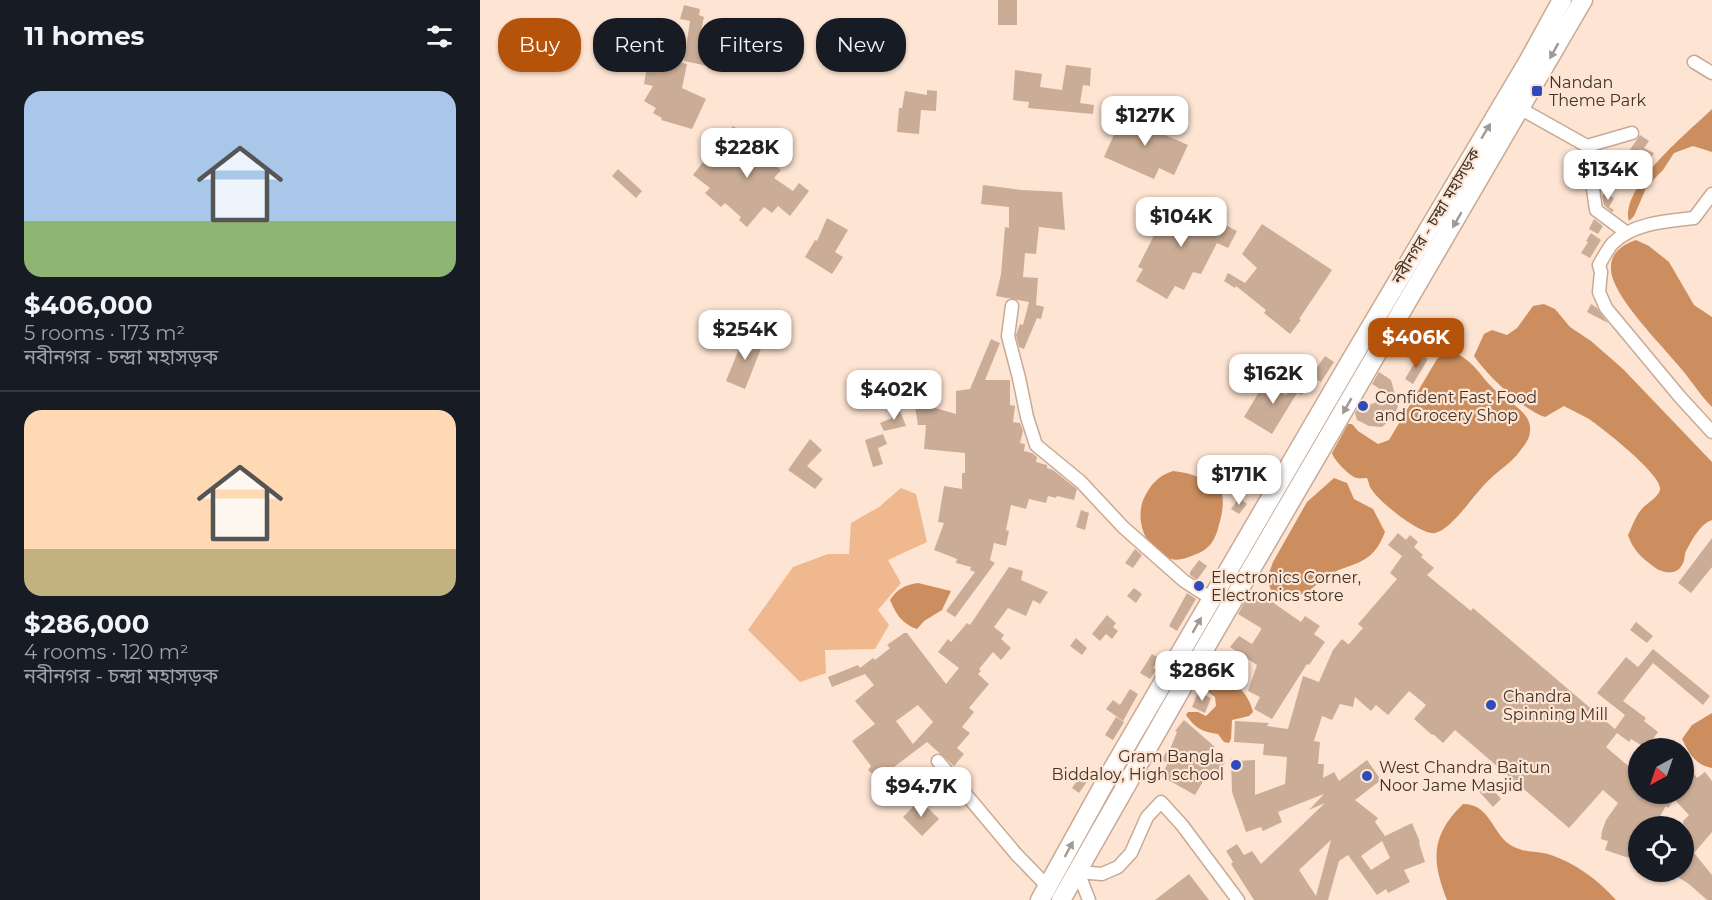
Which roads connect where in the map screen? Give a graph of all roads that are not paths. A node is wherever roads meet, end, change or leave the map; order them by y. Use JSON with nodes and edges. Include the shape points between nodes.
{"nodes":[{"id":1,"x":1562,"y":0,"type":"edge"},
{"id":2,"x":1583,"y":0,"type":"edge"},
{"id":3,"x":1694,"y":62,"type":"dead end"},
{"id":4,"x":1712,"y":73,"type":"edge"},
{"id":5,"x":1505,"y":100,"type":"junction"},
{"id":6,"x":1521,"y":109,"type":"junction"},
{"id":7,"x":1632,"y":133,"type":"dead end"},
{"id":8,"x":1587,"y":146,"type":"junction"},
{"id":9,"x":1712,"y":194,"type":"edge"},
{"id":10,"x":1627,"y":233,"type":"junction"},
{"id":11,"x":1012,"y":306,"type":"dead end"},
{"id":12,"x":1712,"y":432,"type":"edge"},
{"id":13,"x":1212,"y":599,"type":"junction"},
{"id":14,"x":938,"y":761,"type":"dead end"},
{"id":15,"x":1078,"y":872,"type":"junction"},
{"id":16,"x":1044,"y":893,"type":"edge"},
{"id":17,"x":1061,"y":900,"type":"edge"},
{"id":18,"x":1089,"y":900,"type":"edge"},
{"id":19,"x":1238,"y":900,"type":"edge"}],
"edges":[{"from":1,"to":5,"type":"highway","name":"নবীনগর - চন্দ্রা মহাসড়ক"},
{"from":2,"to":6,"type":"highway","name":"নবীনগর - চন্দ্রা মহাসড়ক","one_way":true},
{"from":3,"to":4,"type":"street"},
{"from":5,"to":6,"type":"highway"},
{"from":13,"to":5,"type":"highway","name":"নবীনগর - চন্দ্রা মহাসড়ক","one_way":true},
{"from":6,"to":8,"type":"street"},
{"from":6,"to":15,"type":"highway","name":"নবীনগর - চন্দ্রা মহাসড়ক","one_way":true},
{"from":7,"to":8,"type":"street"},
{"from":8,"to":10,"type":"street","via":[[1596,210]]},
{"from":9,"to":10,"type":"street","via":[[1694,218],[1666,221]]},
{"from":10,"to":12,"type":"street","via":[[1612,244],[1599,265],[1599,292],[1606,308]]},
{"from":11,"to":13,"type":"street","via":[[1008,336],[1036,445],[1081,482],[1123,527],[1184,581]]},
{"from":16,"to":13,"type":"highway","name":"নবীনগর - চন্দ্রা মহাসড়ক","one_way":true},
{"from":14,"to":16,"type":"street"},
{"from":15,"to":17,"type":"highway","name":"নবীনগর - চন্দ্রা মহাসড়ক"},
{"from":15,"to":18,"type":"street"},
{"from":15,"to":19,"type":"street","via":[[1102,874],[1118,867],[1131,853],[1147,817],[1161,802]]}]}
